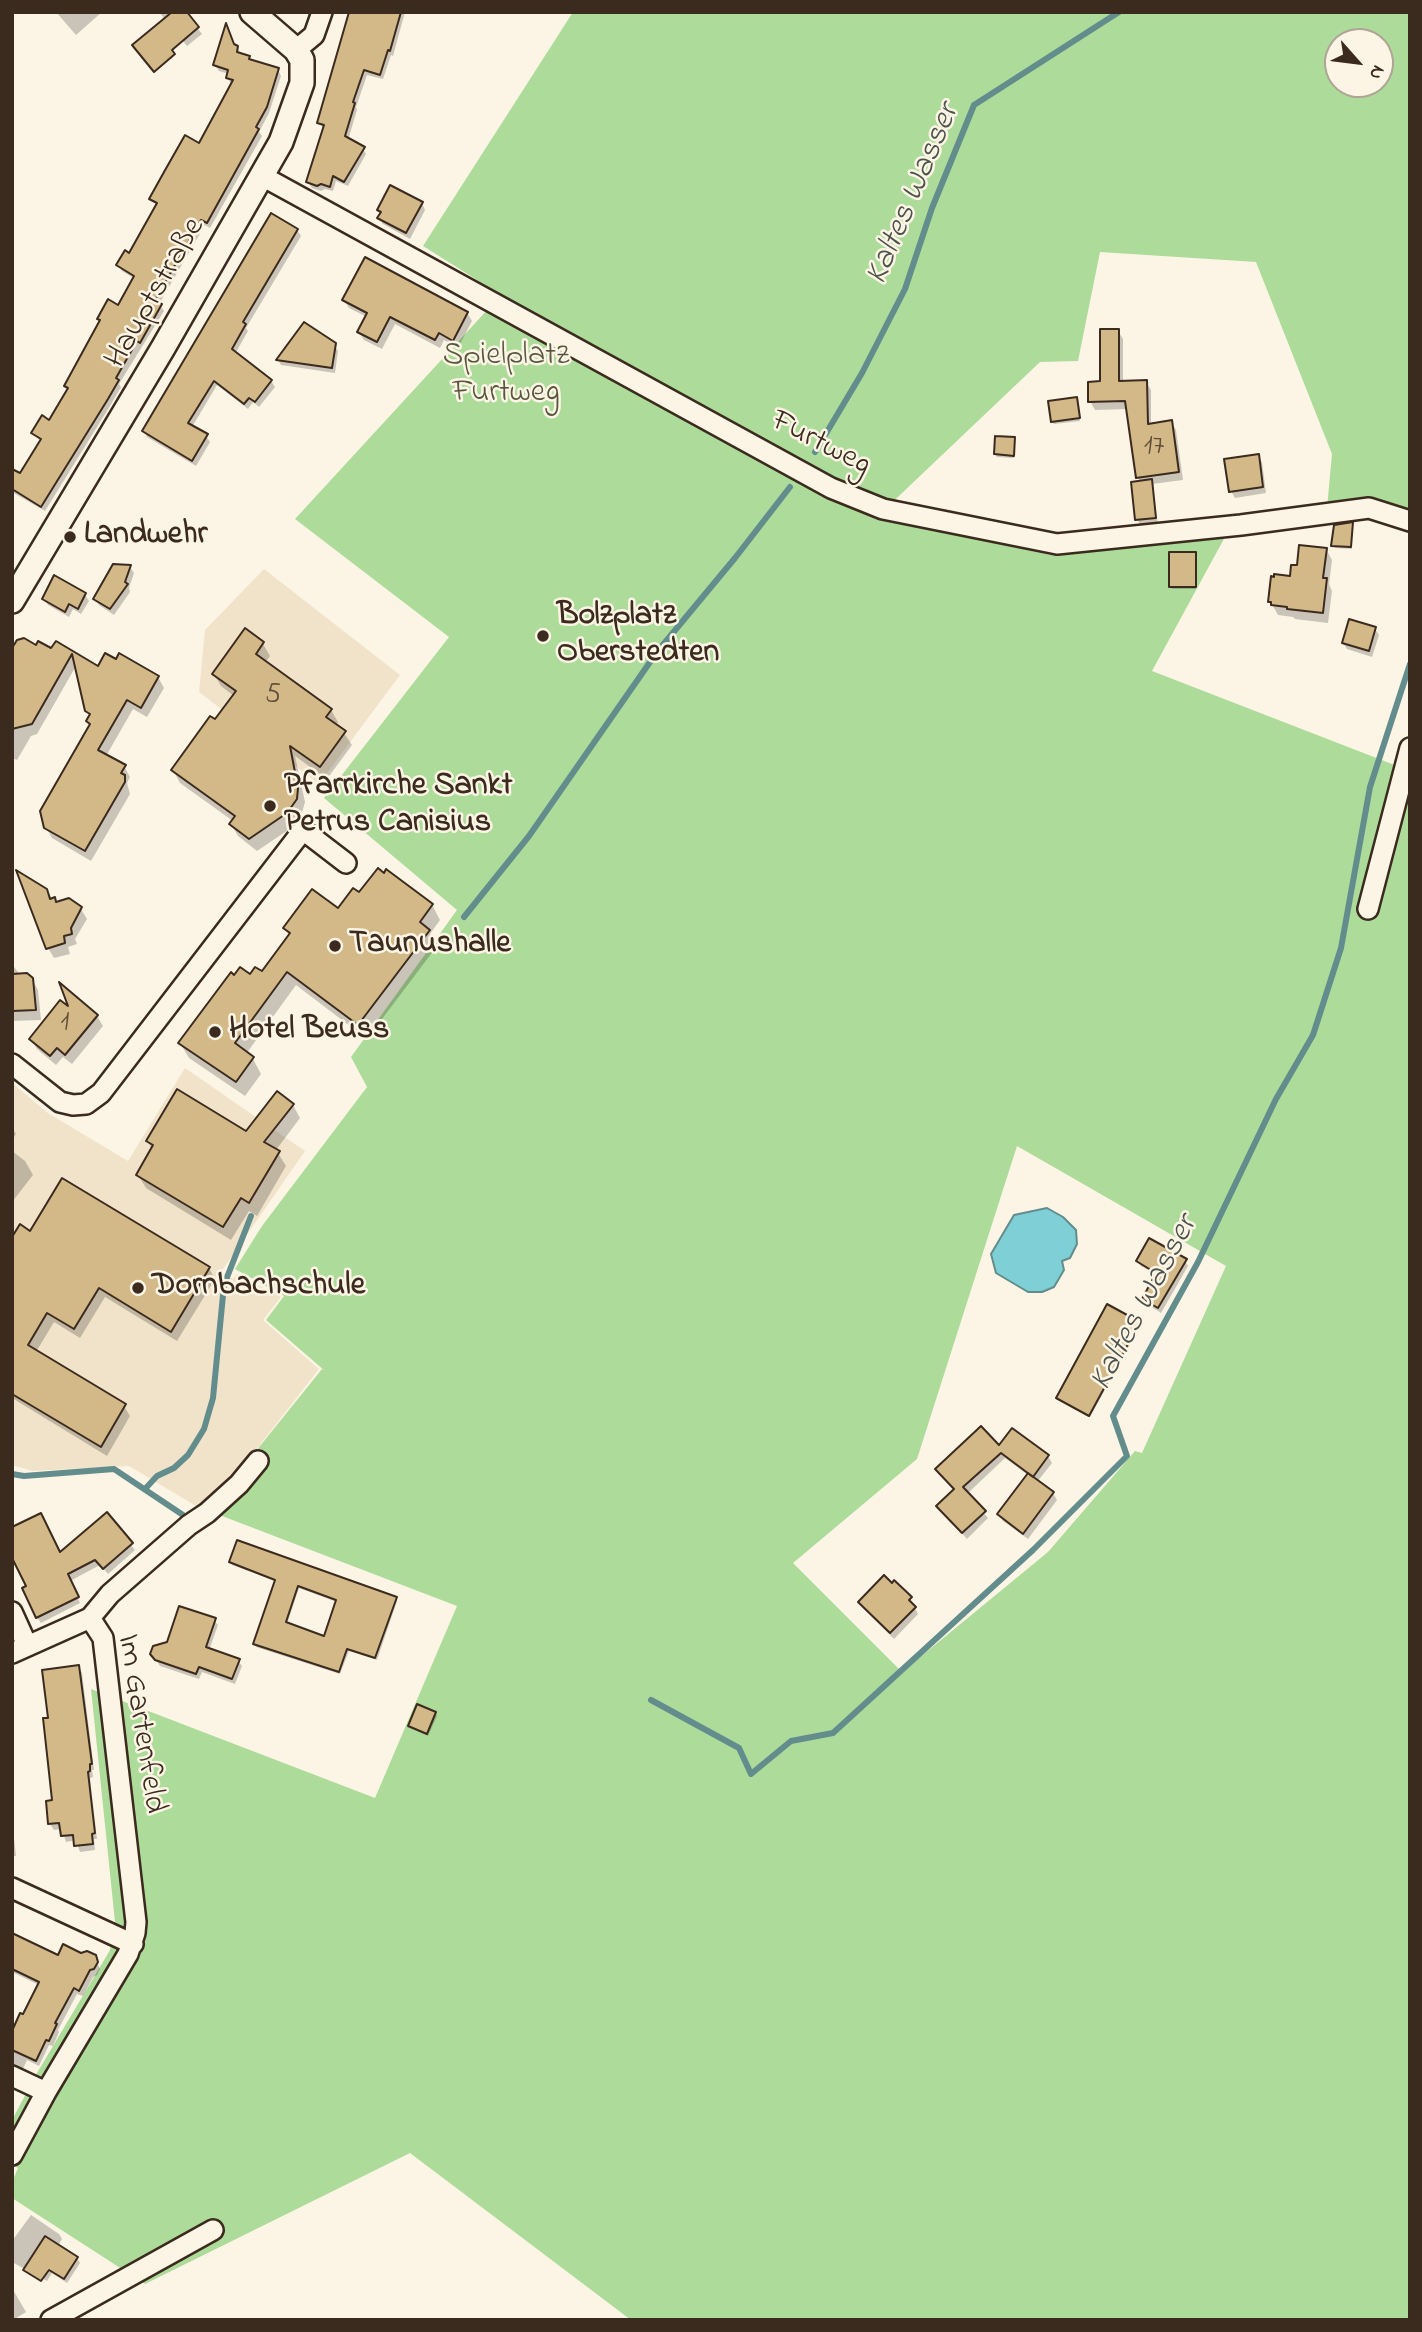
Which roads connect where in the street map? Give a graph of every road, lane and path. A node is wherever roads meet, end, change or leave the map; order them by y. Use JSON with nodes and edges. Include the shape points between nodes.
{"nodes":[{"id":1,"x":252,"y":12,"type":"edge"},
{"id":2,"x":322,"y":12,"type":"edge"},
{"id":3,"x":296,"y":50,"type":"junction"},
{"id":4,"x":262,"y":176,"type":"junction"},
{"id":5,"x":1410,"y":521,"type":"edge"},
{"id":6,"x":12,"y":601,"type":"edge"},
{"id":7,"x":1410,"y":748,"type":"edge"},
{"id":8,"x":346,"y":863,"type":"dead end"},
{"id":9,"x":1368,"y":909,"type":"dead end"},
{"id":10,"x":12,"y":1064,"type":"edge"},
{"id":11,"x":258,"y":1461,"type":"dead end"},
{"id":12,"x":12,"y":1612,"type":"edge"},
{"id":13,"x":90,"y":1618,"type":"junction"},
{"id":14,"x":20,"y":1649,"type":"edge"},
{"id":15,"x":12,"y":1888,"type":"edge"},
{"id":16,"x":133,"y":1944,"type":"junction"},
{"id":17,"x":12,"y":2076,"type":"edge"},
{"id":18,"x":46,"y":2092,"type":"junction"},
{"id":19,"x":12,"y":2155,"type":"edge"},
{"id":20,"x":213,"y":2230,"type":"dead end"},
{"id":21,"x":51,"y":2320,"type":"edge"}],
"edges":[{"from":1,"to":3,"type":"street"},
{"from":2,"to":3,"type":"street","via":[[314,35]]},
{"from":3,"to":4,"type":"street","name":"Hauptstraße","via":[[302,60],[302,83],[281,142]]},
{"from":4,"to":5,"type":"street","name":"Furtweg","via":[[831,488],[883,509],[1057,544],[1369,508]]},
{"from":4,"to":6,"type":"street","name":"Hauptstraße"},
{"from":7,"to":9,"type":"street"},
{"from":8,"to":10,"type":"street","via":[[303,830],[110,1083],[86,1104],[60,1102]]},
{"from":11,"to":13,"type":"street","name":"Im Gartenfeld","via":[[207,1513],[110,1594]]},
{"from":12,"to":14,"type":"street"},
{"from":13,"to":14,"type":"street"},
{"from":13,"to":16,"type":"street","name":"Im Gartenfeld","via":[[103,1638],[136,1922]]},
{"from":15,"to":16,"type":"street"},
{"from":16,"to":18,"type":"street","name":"Im Gartenfeld"},
{"from":17,"to":18,"type":"street"},
{"from":18,"to":19,"type":"street","name":"Im Gartenfeld"},
{"from":20,"to":21,"type":"street"}]}
